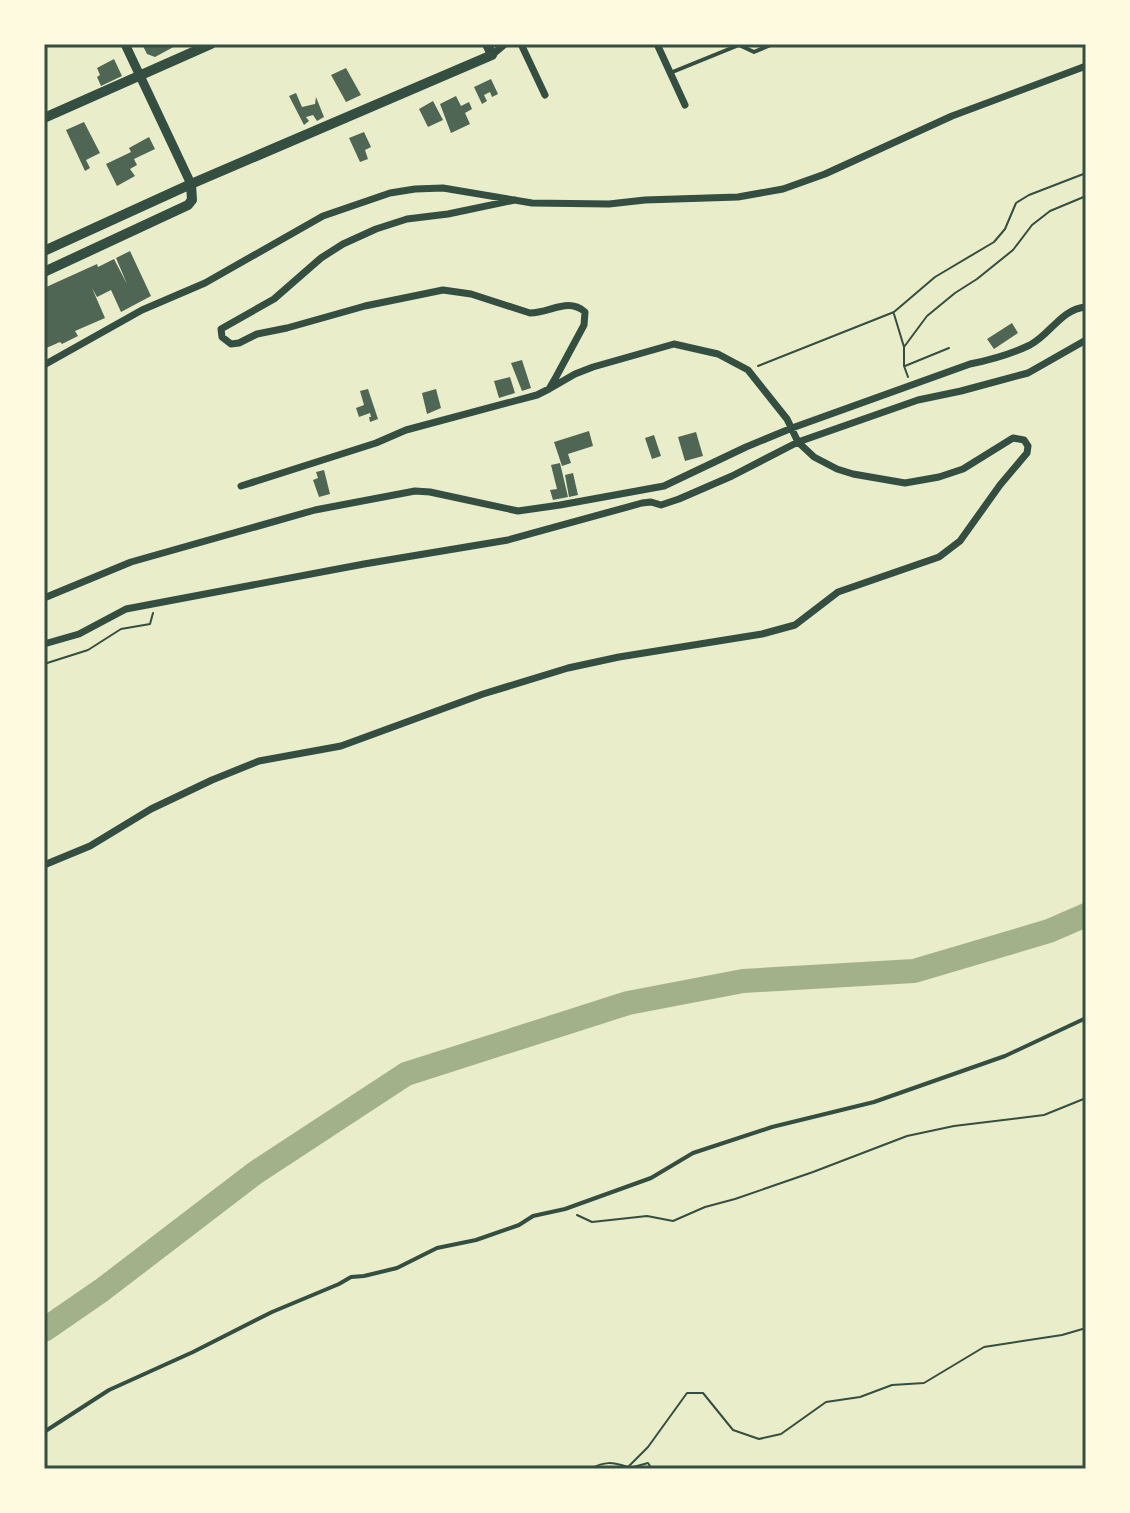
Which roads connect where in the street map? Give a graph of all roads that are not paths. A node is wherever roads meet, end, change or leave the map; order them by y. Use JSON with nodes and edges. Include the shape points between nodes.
{"nodes":[{"id":1,"x":125,"y":44,"type":"edge"},
{"id":2,"x":211,"y":44,"type":"edge"},
{"id":3,"x":505,"y":44,"type":"edge"},
{"id":4,"x":521,"y":44,"type":"edge"},
{"id":5,"x":657,"y":44,"type":"edge"},
{"id":6,"x":773,"y":44,"type":"edge"},
{"id":7,"x":490,"y":49,"type":"edge"},
{"id":8,"x":1086,"y":66,"type":"edge"},
{"id":9,"x":670,"y":73,"type":"junction"},
{"id":10,"x":139,"y":76,"type":"junction"},
{"id":11,"x":545,"y":95,"type":"dead end"},
{"id":12,"x":685,"y":105,"type":"dead end"},
{"id":13,"x":44,"y":118,"type":"edge"},
{"id":14,"x":191,"y":184,"type":"junction"},
{"id":15,"x":515,"y":200,"type":"junction"},
{"id":16,"x":44,"y":251,"type":"edge"},
{"id":17,"x":44,"y":272,"type":"edge"},
{"id":18,"x":1086,"y":307,"type":"edge"},
{"id":19,"x":1086,"y":340,"type":"edge"},
{"id":20,"x":44,"y":365,"type":"edge"},
{"id":21,"x":549,"y":389,"type":"junction"},
{"id":22,"x":792,"y":428,"type":"junction"},
{"id":23,"x":798,"y":442,"type":"junction"},
{"id":24,"x":241,"y":486,"type":"dead end"},
{"id":25,"x":44,"y":598,"type":"edge"},
{"id":26,"x":44,"y":644,"type":"edge"},
{"id":27,"x":44,"y":865,"type":"edge"},
{"id":28,"x":1086,"y":1018,"type":"edge"},
{"id":29,"x":44,"y":1432,"type":"edge"}],
"edges":[{"from":1,"to":10,"type":"street"},
{"from":2,"to":10,"type":"main road"},
{"from":3,"to":7,"type":"street"},
{"from":4,"to":11,"type":"street"},
{"from":5,"to":9,"type":"street"},
{"from":6,"to":9,"type":"lane","via":[[754,52],[739,45]]},
{"from":7,"to":14,"type":"main road"},
{"from":8,"to":15,"type":"street","via":[[952,116],[783,189],[738,197],[609,204]]},
{"from":9,"to":12,"type":"street"},
{"from":10,"to":13,"type":"main road"},
{"from":10,"to":14,"type":"street"},
{"from":14,"to":16,"type":"main road"},
{"from":14,"to":17,"type":"main road","via":[[188,205]]},
{"from":15,"to":20,"type":"street","via":[[443,188],[415,189],[323,216]]},
{"from":15,"to":21,"type":"street","via":[[407,219],[343,244],[274,299],[221,329],[222,337],[239,343],[257,334],[443,290],[530,313],[576,305],[585,312],[584,325]]},
{"from":18,"to":22,"type":"street","via":[[1070,310],[1031,344]]},
{"from":19,"to":23,"type":"street","via":[[1028,373],[918,400]]},
{"from":21,"to":22,"type":"street","via":[[593,367],[674,344],[718,354],[748,370]]},
{"from":21,"to":24,"type":"street"},
{"from":22,"to":23,"type":"street"},
{"from":22,"to":25,"type":"street","via":[[664,486],[518,511],[415,491],[345,504],[131,562]]},
{"from":23,"to":26,"type":"street","via":[[661,505],[642,503],[508,540],[126,609],[79,634]]},
{"from":23,"to":27,"type":"street","via":[[837,469],[905,483],[963,469],[1013,438],[1024,440],[1028,450],[960,541],[939,557],[838,592],[795,625],[568,668],[341,746],[259,761]]},
{"from":28,"to":29,"type":"lane","via":[[1005,1056],[874,1102],[693,1153],[651,1178],[476,1240],[437,1248],[397,1268],[351,1277],[109,1390]]}]}
